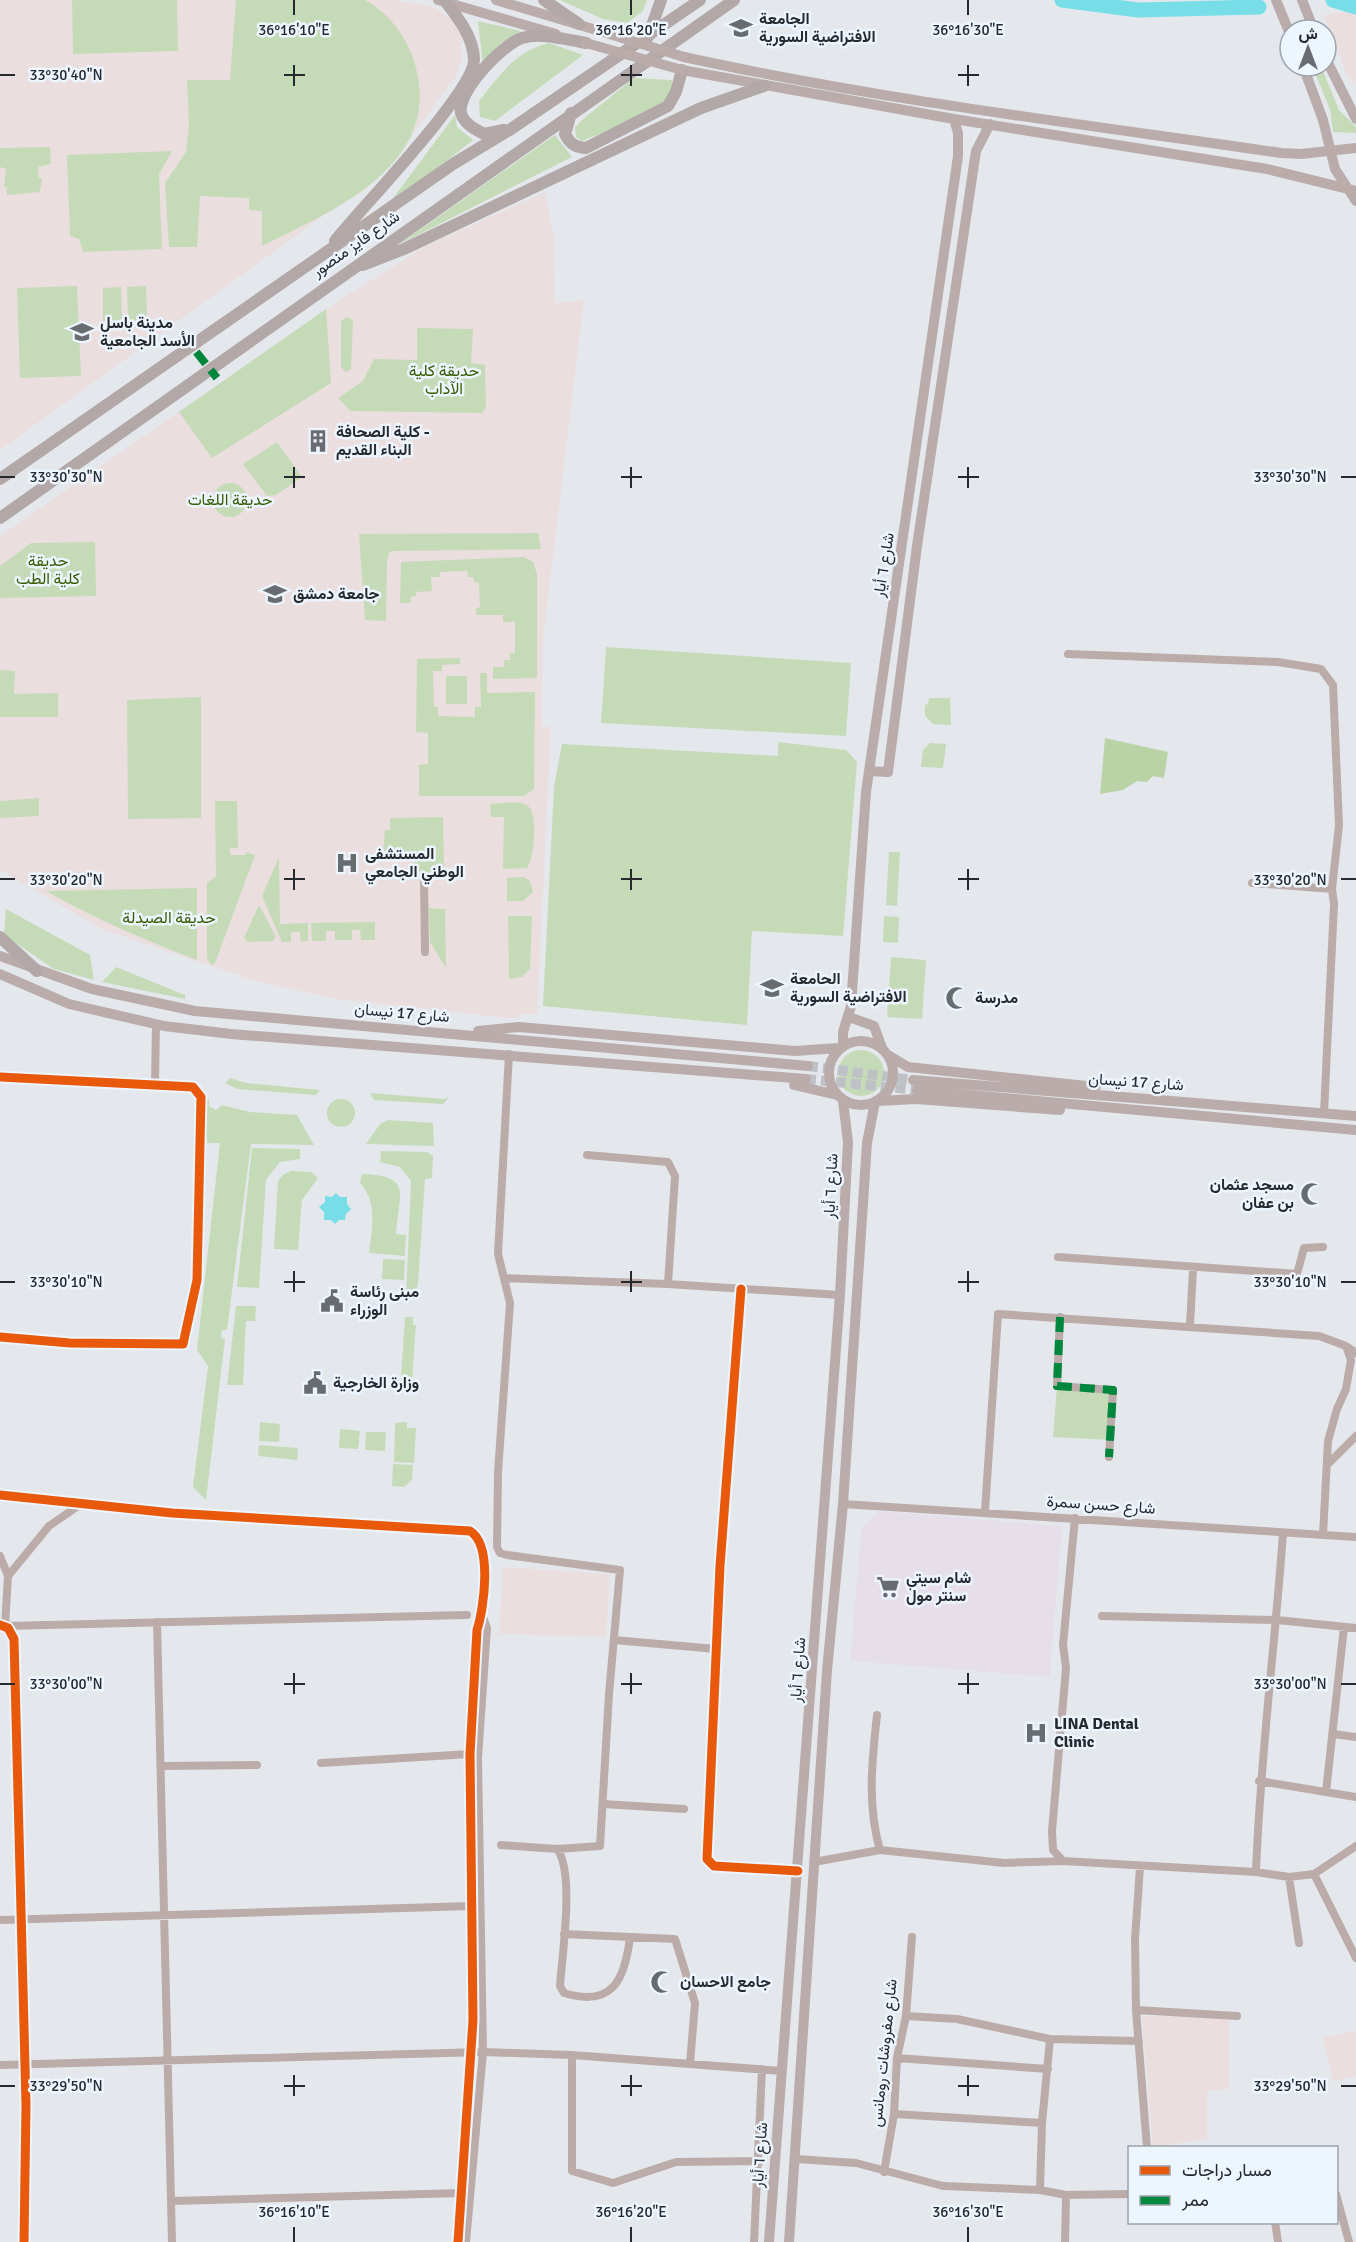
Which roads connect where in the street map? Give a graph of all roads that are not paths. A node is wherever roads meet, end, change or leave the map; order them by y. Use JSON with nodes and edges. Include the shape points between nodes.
{"nodes":[{"id":1,"x":496,"y":0,"type":"edge"},
{"id":2,"x":544,"y":0,"type":"edge"},
{"id":3,"x":661,"y":0,"type":"edge"},
{"id":4,"x":700,"y":0,"type":"edge"},
{"id":5,"x":734,"y":0,"type":"edge"},
{"id":6,"x":1276,"y":0,"type":"edge"},
{"id":7,"x":1302,"y":0,"type":"edge"},
{"id":8,"x":442,"y":1,"type":"edge"},
{"id":9,"x":1283,"y":18,"type":"edge"},
{"id":10,"x":1309,"y":18,"type":"edge"},
{"id":11,"x":579,"y":24,"type":"junction"},
{"id":12,"x":648,"y":37,"type":"junction"},
{"id":13,"x":586,"y":42,"type":"junction"},
{"id":14,"x":682,"y":70,"type":"junction"},
{"id":15,"x":1307,"y":78,"type":"edge"},
{"id":16,"x":1336,"y":78,"type":"edge"},
{"id":17,"x":764,"y":86,"type":"junction"},
{"id":18,"x":572,"y":113,"type":"junction"},
{"id":19,"x":954,"y":119,"type":"junction"},
{"id":20,"x":1356,"y":119,"type":"edge"},
{"id":21,"x":990,"y":124,"type":"junction"},
{"id":22,"x":511,"y":129,"type":"junction"},
{"id":23,"x":1356,"y":148,"type":"edge"},
{"id":24,"x":1332,"y":152,"type":"junction"},
{"id":25,"x":1351,"y":189,"type":"edge"},
{"id":26,"x":1356,"y":201,"type":"edge"},
{"id":27,"x":951,"y":212,"type":"junction"},
{"id":28,"x":967,"y":214,"type":"junction"},
{"id":29,"x":328,"y":250,"type":"junction"},
{"id":30,"x":350,"y":269,"type":"junction"},
{"id":31,"x":937,"y":315,"type":"junction"},
{"id":32,"x":953,"y":318,"type":"junction"},
{"id":33,"x":924,"y":408,"type":"junction"},
{"id":34,"x":938,"y":410,"type":"junction"},
{"id":35,"x":0,"y":479,"type":"edge"},
{"id":36,"x":0,"y":518,"type":"edge"},
{"id":37,"x":902,"y":543,"type":"junction"},
{"id":38,"x":917,"y":546,"type":"junction"},
{"id":39,"x":891,"y":617,"type":"junction"},
{"id":40,"x":907,"y":620,"type":"junction"},
{"id":41,"x":1068,"y":654,"type":"dead end"},
{"id":42,"x":885,"y":667,"type":"junction"},
{"id":43,"x":900,"y":670,"type":"junction"},
{"id":44,"x":869,"y":771,"type":"junction"},
{"id":45,"x":424,"y":877,"type":"dead end"},
{"id":46,"x":1252,"y":883,"type":"dead end"},
{"id":47,"x":1332,"y":889,"type":"junction"},
{"id":48,"x":0,"y":937,"type":"edge"},
{"id":49,"x":425,"y":952,"type":"dead end"},
{"id":50,"x":0,"y":956,"type":"edge"},
{"id":51,"x":37,"y":971,"type":"junction"},
{"id":52,"x":0,"y":974,"type":"edge"},
{"id":53,"x":849,"y":1017,"type":"junction"},
{"id":54,"x":156,"y":1024,"type":"junction"},
{"id":55,"x":469,"y":1034,"type":"junction"},
{"id":56,"x":841,"y":1047,"type":"junction"},
{"id":57,"x":885,"y":1052,"type":"junction"},
{"id":58,"x":512,"y":1054,"type":"junction"},
{"id":59,"x":808,"y":1066,"type":"tunnel mouth"},
{"id":60,"x":0,"y":1077,"type":"edge"},
{"id":61,"x":806,"y":1079,"type":"tunnel mouth"},
{"id":62,"x":156,"y":1084,"type":"junction"},
{"id":63,"x":840,"y":1098,"type":"junction"},
{"id":64,"x":877,"y":1102,"type":"junction"},
{"id":65,"x":1224,"y":1104,"type":"junction"},
{"id":66,"x":1324,"y":1113,"type":"junction"},
{"id":67,"x":1356,"y":1116,"type":"edge"},
{"id":68,"x":1222,"y":1117,"type":"junction"},
{"id":69,"x":1356,"y":1130,"type":"edge"},
{"id":70,"x":587,"y":1155,"type":"dead end"},
{"id":71,"x":845,"y":1204,"type":"junction"},
{"id":72,"x":864,"y":1206,"type":"junction"},
{"id":73,"x":1323,"y":1247,"type":"dead end"},
{"id":74,"x":1058,"y":1257,"type":"dead end"},
{"id":75,"x":1193,"y":1269,"type":"junction"},
{"id":76,"x":504,"y":1278,"type":"junction"},
{"id":77,"x":668,"y":1284,"type":"junction"},
{"id":78,"x":741,"y":1288,"type":"junction"},
{"id":79,"x":840,"y":1295,"type":"junction"},
{"id":80,"x":1060,"y":1317,"type":"junction"},
{"id":81,"x":1190,"y":1326,"type":"junction"},
{"id":82,"x":0,"y":1337,"type":"edge"},
{"id":83,"x":1346,"y":1346,"type":"junction"},
{"id":84,"x":1356,"y":1353,"type":"edge"},
{"id":85,"x":1356,"y":1436,"type":"edge"},
{"id":86,"x":1110,"y":1457,"type":"dead end"},
{"id":87,"x":1328,"y":1464,"type":"junction"},
{"id":88,"x":0,"y":1495,"type":"edge"},
{"id":89,"x":81,"y":1504,"type":"junction"},
{"id":90,"x":843,"y":1504,"type":"junction"},
{"id":91,"x":985,"y":1511,"type":"junction"},
{"id":92,"x":1075,"y":1518,"type":"junction"},
{"id":93,"x":1283,"y":1533,"type":"junction"},
{"id":94,"x":1323,"y":1535,"type":"junction"},
{"id":95,"x":1356,"y":1537,"type":"edge"},
{"id":96,"x":0,"y":1556,"type":"edge"},
{"id":97,"x":8,"y":1576,"type":"junction"},
{"id":98,"x":482,"y":1614,"type":"junction"},
{"id":99,"x":467,"y":1615,"type":"dead end"},
{"id":100,"x":1102,"y":1616,"type":"dead end"},
{"id":101,"x":1276,"y":1620,"type":"junction"},
{"id":102,"x":157,"y":1622,"type":"junction"},
{"id":103,"x":2,"y":1625,"type":"edge"},
{"id":104,"x":1344,"y":1628,"type":"junction"},
{"id":105,"x":1356,"y":1628,"type":"edge"},
{"id":106,"x":614,"y":1640,"type":"junction"},
{"id":107,"x":716,"y":1649,"type":"junction"},
{"id":108,"x":877,"y":1715,"type":"dead end"},
{"id":109,"x":1333,"y":1734,"type":"junction"},
{"id":110,"x":1356,"y":1737,"type":"edge"},
{"id":111,"x":470,"y":1754,"type":"junction"},
{"id":112,"x":321,"y":1763,"type":"dead end"},
{"id":113,"x":257,"y":1765,"type":"dead end"},
{"id":114,"x":161,"y":1766,"type":"junction"},
{"id":115,"x":1259,"y":1781,"type":"junction"},
{"id":116,"x":1326,"y":1792,"type":"junction"},
{"id":117,"x":1356,"y":1797,"type":"edge"},
{"id":118,"x":603,"y":1804,"type":"junction"},
{"id":119,"x":684,"y":1809,"type":"dead end"},
{"id":120,"x":501,"y":1845,"type":"dead end"},
{"id":121,"x":1356,"y":1846,"type":"edge"},
{"id":122,"x":557,"y":1850,"type":"junction"},
{"id":123,"x":880,"y":1850,"type":"junction"},
{"id":124,"x":1063,"y":1861,"type":"junction"},
{"id":125,"x":814,"y":1862,"type":"junction"},
{"id":126,"x":1140,"y":1867,"type":"junction"},
{"id":127,"x":798,"y":1871,"type":"junction"},
{"id":128,"x":1256,"y":1872,"type":"junction"},
{"id":129,"x":1314,"y":1874,"type":"junction"},
{"id":130,"x":1289,"y":1877,"type":"junction"},
{"id":131,"x":471,"y":1906,"type":"junction"},
{"id":132,"x":165,"y":1916,"type":"junction"},
{"id":133,"x":21,"y":1919,"type":"junction"},
{"id":134,"x":0,"y":1920,"type":"edge"},
{"id":135,"x":564,"y":1934,"type":"junction"},
{"id":136,"x":630,"y":1937,"type":"junction"},
{"id":137,"x":912,"y":1937,"type":"dead end"},
{"id":138,"x":1299,"y":1943,"type":"dead end"},
{"id":139,"x":1356,"y":1958,"type":"edge"},
{"id":140,"x":1136,"y":2010,"type":"junction"},
{"id":141,"x":788,"y":2012,"type":"junction"},
{"id":142,"x":806,"y":2013,"type":"junction"},
{"id":143,"x":906,"y":2016,"type":"junction"},
{"id":144,"x":1238,"y":2016,"type":"dead end"},
{"id":145,"x":1050,"y":2038,"type":"junction"},
{"id":146,"x":1139,"y":2041,"type":"junction"},
{"id":147,"x":483,"y":2052,"type":"junction"},
{"id":148,"x":471,"y":2053,"type":"junction"},
{"id":149,"x":572,"y":2055,"type":"junction"},
{"id":150,"x":897,"y":2058,"type":"junction"},
{"id":151,"x":168,"y":2062,"type":"junction"},
{"id":152,"x":24,"y":2064,"type":"junction"},
{"id":153,"x":690,"y":2064,"type":"junction"},
{"id":154,"x":0,"y":2065,"type":"edge"},
{"id":155,"x":1048,"y":2068,"type":"junction"},
{"id":156,"x":762,"y":2069,"type":"junction"},
{"id":157,"x":782,"y":2071,"type":"junction"},
{"id":158,"x":894,"y":2114,"type":"junction"},
{"id":159,"x":1042,"y":2123,"type":"junction"},
{"id":160,"x":1147,"y":2146,"type":"edge"},
{"id":161,"x":796,"y":2159,"type":"junction"},
{"id":162,"x":760,"y":2161,"type":"junction"},
{"id":163,"x":884,"y":2172,"type":"junction"},
{"id":164,"x":1040,"y":2190,"type":"junction"},
{"id":165,"x":461,"y":2193,"type":"junction"},
{"id":166,"x":1128,"y":2194,"type":"edge"},
{"id":167,"x":1066,"y":2196,"type":"junction"},
{"id":168,"x":171,"y":2200,"type":"junction"},
{"id":169,"x":1338,"y":2200,"type":"edge"},
{"id":170,"x":1275,"y":2224,"type":"edge"},
{"id":171,"x":24,"y":2242,"type":"edge"},
{"id":172,"x":172,"y":2242,"type":"edge"},
{"id":173,"x":458,"y":2242,"type":"edge"},
{"id":174,"x":466,"y":2242,"type":"edge"},
{"id":175,"x":754,"y":2242,"type":"edge"},
{"id":176,"x":769,"y":2242,"type":"edge"},
{"id":177,"x":789,"y":2242,"type":"edge"},
{"id":178,"x":1065,"y":2242,"type":"edge"},
{"id":179,"x":1278,"y":2242,"type":"edge"},
{"id":180,"x":1353,"y":2242,"type":"edge"}],
"edges":[{"from":1,"to":11,"type":"main road"},
{"from":2,"to":11,"type":"highway"},
{"from":3,"to":12,"type":"highway"},
{"from":4,"to":12,"type":"highway","name":"شارع فايز منصور"},
{"from":5,"to":18,"type":"highway","name":"شارع فايز منصور"},
{"from":6,"to":9,"type":"main road"},
{"from":7,"to":10,"type":"main road"},
{"from":8,"to":13,"type":"main road"},
{"from":8,"to":29,"type":"highway","via":[[471,39],[475,61],[465,85],[388,183]]},
{"from":11,"to":24,"type":"main road","bridge":true,"via":[[684,57],[939,102],[1281,153]]},
{"from":12,"to":22,"type":"highway","name":"شارع فايز منصور"},
{"from":13,"to":14,"type":"main road","bridge":true},
{"from":13,"to":22,"type":"highway","via":[[526,36],[496,54],[462,100],[461,112],[465,122],[484,134]]},
{"from":14,"to":17,"type":"main road"},
{"from":14,"to":18,"type":"highway","via":[[668,106],[586,148],[577,148],[565,134]]},
{"from":15,"to":24,"type":"main road"},
{"from":16,"to":20,"type":"main road"},
{"from":17,"to":19,"type":"main road"},
{"from":17,"to":30,"type":"highway","via":[[701,108],[404,249]]},
{"from":18,"to":30,"type":"highway","name":"شارع فايز منصور"},
{"from":19,"to":21,"type":"main road"},
{"from":19,"to":27,"type":"main road","name":"شارع ٦ أيار","via":[[959,148]]},
{"from":21,"to":25,"type":"main road","via":[[1267,169]]},
{"from":21,"to":28,"type":"main road","name":"شارع ٦ أيار","via":[[976,151]]},
{"from":22,"to":29,"type":"highway","name":"شارع فايز منصور"},
{"from":23,"to":24,"type":"main road"},
{"from":24,"to":25,"type":"main road","via":[[1335,169]]},
{"from":25,"to":26,"type":"main road"},
{"from":27,"to":28,"type":"main road"},
{"from":27,"to":31,"type":"main road","name":"شارع ٦ أيار"},
{"from":28,"to":32,"type":"main road","name":"شارع ٦ أيار"},
{"from":29,"to":35,"type":"highway","name":"شارع فايز منصور"},
{"from":30,"to":36,"type":"highway","name":"شارع فايز منصور"},
{"from":31,"to":32,"type":"main road"},
{"from":31,"to":33,"type":"main road","name":"شارع ٦ أيار"},
{"from":32,"to":34,"type":"main road","name":"شارع ٦ أيار"},
{"from":33,"to":34,"type":"main road"},
{"from":33,"to":37,"type":"main road","name":"شارع ٦ أيار"},
{"from":34,"to":38,"type":"main road","name":"شارع ٦ أيار"},
{"from":37,"to":38,"type":"main road"},
{"from":37,"to":39,"type":"main road","name":"شارع ٦ أيار"},
{"from":38,"to":40,"type":"main road","name":"شارع ٦ أيار"},
{"from":39,"to":40,"type":"main road"},
{"from":39,"to":42,"type":"main road","name":"شارع ٦ أيار"},
{"from":40,"to":43,"type":"main road","name":"شارع ٦ أيار"},
{"from":41,"to":47,"type":"street","via":[[1278,662],[1321,669],[1333,685],[1339,825]]},
{"from":42,"to":43,"type":"main road"},
{"from":42,"to":44,"type":"main road","name":"شارع ٦ أيار"},
{"from":43,"to":44,"type":"main road","name":"شارع ٦ أيار","via":[[888,772]]},
{"from":44,"to":53,"type":"main road","name":"شارع ٦ أيار"},
{"from":45,"to":49,"type":"street"},
{"from":46,"to":47,"type":"street"},
{"from":47,"to":66,"type":"street"},
{"from":48,"to":51,"type":"highway"},
{"from":50,"to":51,"type":"main road","name":"شارع 17 نيسان"},
{"from":51,"to":55,"type":"main road","name":"شارع 17 نيسان","via":[[92,989],[195,1011]]},
{"from":52,"to":54,"type":"main road","name":"شارع 17 نيسان","via":[[69,1004]]},
{"from":53,"to":56,"type":"main road","name":"شارع ٦ أيار"},
{"from":53,"to":57,"type":"main road","via":[[874,1026]]},
{"from":54,"to":58,"type":"main road","name":"شارع 17 نيسان","via":[[231,1034]]},
{"from":54,"to":62,"type":"street"},
{"from":55,"to":56,"type":"main road","via":[[519,1027],[795,1051]]},
{"from":55,"to":59,"type":"main road","name":"شارع 17 نيسان"},
{"from":56,"to":57,"type":"main road","via":[[865,1041]]},
{"from":56,"to":63,"type":"main road","via":[[828,1071]]},
{"from":57,"to":64,"type":"main road","via":[[893,1068],[892,1083]]},
{"from":57,"to":65,"type":"main road","via":[[908,1067],[1209,1097]]},
{"from":58,"to":61,"type":"main road","name":"شارع 17 نيسان"},
{"from":58,"to":63,"type":"main road","via":[[538,1062],[795,1085]]},
{"from":58,"to":76,"type":"street","via":[[498,1254]]},
{"from":60,"to":62,"type":"street"},
{"from":62,"to":82,"type":"street","via":[[193,1087],[201,1096],[197,1280],[183,1344]]},
{"from":63,"to":64,"type":"main road","via":[[864,1106]]},
{"from":63,"to":71,"type":"main road","name":"شارع ٦ أيار","via":[[848,1142]]},
{"from":64,"to":68,"type":"main road","via":[[916,1099],[1175,1119]]},
{"from":64,"to":72,"type":"main road","name":"شارع ٦ أيار","via":[[868,1130]]},
{"from":65,"to":66,"type":"main road","name":"شارع 17 نيسان"},
{"from":65,"to":68,"type":"main road","name":"شارع 17 نيسان","via":[[915,1085]]},
{"from":66,"to":67,"type":"main road","name":"شارع 17 نيسان"},
{"from":68,"to":69,"type":"main road","name":"شارع 17 نيسان"},
{"from":70,"to":77,"type":"street","via":[[668,1162],[675,1176]]},
{"from":71,"to":72,"type":"main road"},
{"from":71,"to":79,"type":"main road","name":"شارع ٦ أيار"},
{"from":72,"to":90,"type":"main road","name":"شارع ٦ أيار"},
{"from":73,"to":75,"type":"street","via":[[1304,1248],[1297,1274]]},
{"from":74,"to":75,"type":"street"},
{"from":75,"to":81,"type":"street"},
{"from":76,"to":77,"type":"street"},
{"from":76,"to":106,"type":"street","via":[[510,1303],[497,1547],[507,1555],[620,1570]]},
{"from":77,"to":78,"type":"street"},
{"from":78,"to":79,"type":"street"},
{"from":78,"to":107,"type":"street"},
{"from":79,"to":127,"type":"main road","name":"شارع ٦ أيار"},
{"from":80,"to":81,"type":"street"},
{"from":80,"to":86,"type":"street","via":[[1057,1386],[1113,1390]]},
{"from":80,"to":91,"type":"street","via":[[998,1314]]},
{"from":81,"to":83,"type":"street","via":[[1319,1336]]},
{"from":83,"to":84,"type":"street"},
{"from":83,"to":87,"type":"street","via":[[1351,1360],[1347,1389],[1330,1433]]},
{"from":85,"to":87,"type":"street"},
{"from":87,"to":94,"type":"street"},
{"from":88,"to":89,"type":"street"},
{"from":89,"to":97,"type":"street","via":[[49,1526]]},
{"from":89,"to":98,"type":"street","via":[[470,1531],[482,1547]]},
{"from":90,"to":91,"type":"street","name":"شارع حسن سمرة"},
{"from":90,"to":125,"type":"main road","name":"شارع ٦ أيار"},
{"from":91,"to":92,"type":"street","name":"شارع حسن سمرة"},
{"from":92,"to":93,"type":"street","name":"شارع حسن سمرة"},
{"from":92,"to":124,"type":"street","via":[[1052,1831],[1053,1850]]},
{"from":93,"to":94,"type":"street","name":"شارع حسن سمرة"},
{"from":93,"to":101,"type":"street"},
{"from":94,"to":95,"type":"street","name":"شارع حسن سمرة"},
{"from":96,"to":97,"type":"street"},
{"from":97,"to":103,"type":"street"},
{"from":98,"to":111,"type":"street","via":[[477,1630]]},
{"from":98,"to":147,"type":"street","via":[[486,1628],[478,1758]]},
{"from":99,"to":102,"type":"street"},
{"from":100,"to":101,"type":"street"},
{"from":101,"to":104,"type":"street"},
{"from":101,"to":115,"type":"street"},
{"from":102,"to":103,"type":"street"},
{"from":102,"to":114,"type":"street"},
{"from":103,"to":133,"type":"street","via":[[14,1639]]},
{"from":104,"to":105,"type":"street"},
{"from":104,"to":109,"type":"street"},
{"from":106,"to":107,"type":"street"},
{"from":106,"to":118,"type":"street"},
{"from":107,"to":127,"type":"street","via":[[707,1859],[714,1866]]},
{"from":108,"to":123,"type":"street","via":[[871,1773],[874,1831]]},
{"from":109,"to":110,"type":"street"},
{"from":109,"to":116,"type":"street"},
{"from":111,"to":112,"type":"street"},
{"from":111,"to":131,"type":"street"},
{"from":113,"to":114,"type":"street"},
{"from":114,"to":132,"type":"street"},
{"from":115,"to":116,"type":"street"},
{"from":115,"to":128,"type":"street"},
{"from":116,"to":117,"type":"street"},
{"from":118,"to":119,"type":"street"},
{"from":118,"to":122,"type":"street","via":[[598,1848]]},
{"from":120,"to":122,"type":"street"},
{"from":121,"to":129,"type":"street"},
{"from":122,"to":135,"type":"street","via":[[565,1865]]},
{"from":123,"to":124,"type":"street","via":[[1004,1863]]},
{"from":123,"to":125,"type":"street"},
{"from":124,"to":126,"type":"street"},
{"from":125,"to":142,"type":"main road","name":"شارع ٦ أيار"},
{"from":126,"to":128,"type":"street"},
{"from":126,"to":140,"type":"street"},
{"from":127,"to":141,"type":"main road","name":"شارع ٦ أيار"},
{"from":128,"to":130,"type":"street"},
{"from":129,"to":130,"type":"street"},
{"from":129,"to":139,"type":"street"},
{"from":130,"to":138,"type":"street"},
{"from":131,"to":132,"type":"street"},
{"from":131,"to":148,"type":"street"},
{"from":132,"to":133,"type":"street"},
{"from":132,"to":151,"type":"street"},
{"from":133,"to":134,"type":"street"},
{"from":133,"to":152,"type":"street"},
{"from":135,"to":136,"type":"street"},
{"from":135,"to":136,"type":"street","via":[[560,1986],[564,1993],[575,1996],[603,1995],[614,1988],[622,1976]]},
{"from":136,"to":153,"type":"street","via":[[675,1939],[695,2003]]},
{"from":137,"to":143,"type":"street","name":"شارع مفروشات رومانس"},
{"from":140,"to":144,"type":"street"},
{"from":140,"to":146,"type":"street"},
{"from":141,"to":142,"type":"main road"},
{"from":141,"to":157,"type":"main road","name":"شارع ٦ أيار"},
{"from":142,"to":161,"type":"main road","name":"شارع ٦ أيار"},
{"from":143,"to":145,"type":"street","via":[[957,2019]]},
{"from":143,"to":150,"type":"street","name":"شارع مفروشات رومانس"},
{"from":145,"to":146,"type":"street"},
{"from":145,"to":155,"type":"street"},
{"from":146,"to":160,"type":"street"},
{"from":147,"to":148,"type":"street"},
{"from":147,"to":149,"type":"street"},
{"from":147,"to":174,"type":"street"},
{"from":148,"to":151,"type":"street"},
{"from":148,"to":165,"type":"street"},
{"from":149,"to":153,"type":"street"},
{"from":149,"to":162,"type":"street","via":[[572,2171],[613,2183],[676,2162]]},
{"from":150,"to":155,"type":"street"},
{"from":150,"to":158,"type":"street","name":"شارع مفروشات رومانس"},
{"from":151,"to":152,"type":"street"},
{"from":151,"to":168,"type":"street"},
{"from":152,"to":154,"type":"street"},
{"from":152,"to":171,"type":"street"},
{"from":153,"to":156,"type":"street"},
{"from":155,"to":159,"type":"street"},
{"from":156,"to":157,"type":"street"},
{"from":156,"to":162,"type":"street"},
{"from":157,"to":176,"type":"main road","name":"شارع ٦ أيار"},
{"from":158,"to":159,"type":"street"},
{"from":158,"to":163,"type":"street","name":"شارع مفروشات رومانس"},
{"from":159,"to":164,"type":"street"},
{"from":161,"to":163,"type":"street","via":[[856,2163]]},
{"from":161,"to":177,"type":"main road","name":"شارع ٦ أيار"},
{"from":162,"to":175,"type":"street"},
{"from":163,"to":164,"type":"street","via":[[943,2186]]},
{"from":164,"to":167,"type":"street"},
{"from":165,"to":168,"type":"street"},
{"from":165,"to":173,"type":"street"},
{"from":166,"to":167,"type":"street"},
{"from":167,"to":178,"type":"street"},
{"from":168,"to":172,"type":"street"},
{"from":169,"to":180,"type":"street"},
{"from":170,"to":179,"type":"street"}]}
